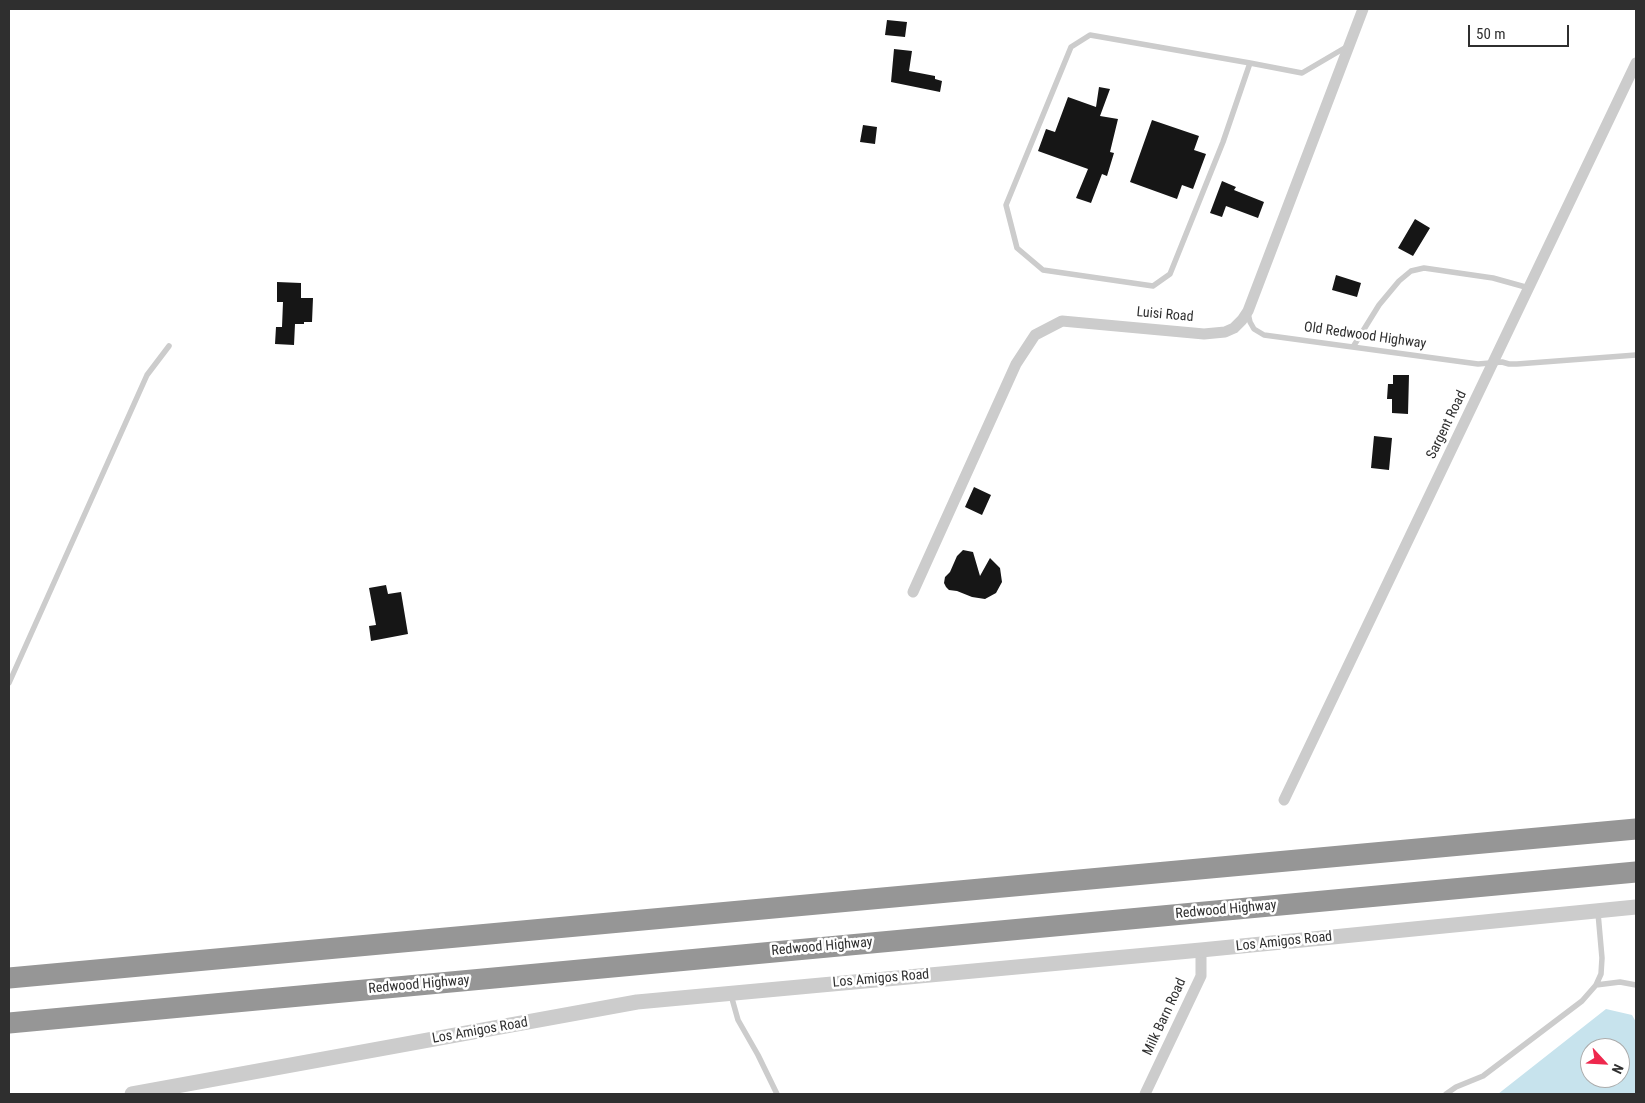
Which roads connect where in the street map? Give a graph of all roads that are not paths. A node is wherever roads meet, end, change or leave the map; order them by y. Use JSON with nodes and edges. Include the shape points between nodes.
{"nodes":[{"id":1,"x":1363,"y":9,"type":"edge"},
{"id":2,"x":1348,"y":46,"type":"junction"},
{"id":3,"x":1250,"y":63,"type":"junction"},
{"id":4,"x":1636,"y":63,"type":"edge"},
{"id":5,"x":1529,"y":288,"type":"junction"},
{"id":6,"x":1248,"y":311,"type":"junction"},
{"id":7,"x":169,"y":346,"type":"dead end"},
{"id":8,"x":1353,"y":347,"type":"junction"},
{"id":9,"x":1636,"y":355,"type":"edge"},
{"id":10,"x":1494,"y":362,"type":"junction"},
{"id":11,"x":913,"y":592,"type":"dead end"},
{"id":12,"x":9,"y":683,"type":"edge"},
{"id":13,"x":1284,"y":800,"type":"dead end"},
{"id":14,"x":1636,"y":829,"type":"edge"},
{"id":15,"x":1636,"y":872,"type":"edge"},
{"id":16,"x":1636,"y":907,"type":"edge"},
{"id":17,"x":1598,"y":911,"type":"junction"},
{"id":18,"x":1201,"y":950,"type":"junction"},
{"id":19,"x":9,"y":978,"type":"edge"},
{"id":20,"x":1596,"y":985,"type":"junction"},
{"id":21,"x":1636,"y":985,"type":"edge"},
{"id":22,"x":730,"y":993,"type":"junction"},
{"id":23,"x":9,"y":1022,"type":"edge"},
{"id":24,"x":132,"y":1094,"type":"edge"},
{"id":25,"x":777,"y":1094,"type":"edge"},
{"id":26,"x":1145,"y":1094,"type":"edge"},
{"id":27,"x":1446,"y":1094,"type":"edge"}],
"edges":[{"from":1,"to":2,"type":"street","name":"Luisi Road"},
{"from":2,"to":3,"type":"lane","via":[[1302,73]]},
{"from":2,"to":6,"type":"street","name":"Luisi Road"},
{"from":3,"to":3,"type":"lane","via":[[1090,35],[1070,47],[1006,205],[1017,248],[1043,270],[1153,286],[1170,274],[1223,142]]},
{"from":4,"to":5,"type":"street","name":"Sargent Road"},
{"from":5,"to":8,"type":"lane","via":[[1493,278],[1424,268],[1411,271],[1379,305]]},
{"from":5,"to":10,"type":"street","name":"Sargent Road"},
{"from":6,"to":8,"type":"lane","name":"Old Redwood Highway","via":[[1254,329],[1264,335]]},
{"from":6,"to":11,"type":"street","name":"Luisi Road","via":[[1234,328],[1225,332],[1204,334],[1062,321],[1034,335],[1016,364]]},
{"from":7,"to":12,"type":"lane","via":[[147,375]]},
{"from":8,"to":10,"type":"lane","name":"Old Redwood Highway","via":[[1478,364]]},
{"from":9,"to":10,"type":"lane","name":"Old Redwood Highway","via":[[1517,364]]},
{"from":10,"to":13,"type":"street","name":"Sargent Road"},
{"from":14,"to":19,"type":"highway"},
{"from":15,"to":23,"type":"highway","name":"Redwood Highway"},
{"from":16,"to":17,"type":"street","name":"Los Amigos Road"},
{"from":17,"to":18,"type":"street","name":"Los Amigos Road"},
{"from":17,"to":20,"type":"lane","via":[[1602,958]]},
{"from":18,"to":22,"type":"street","name":"Los Amigos Road"},
{"from":18,"to":26,"type":"street","name":"Milk Barn Road","via":[[1201,976]]},
{"from":20,"to":21,"type":"lane","via":[[1620,982]]},
{"from":20,"to":27,"type":"lane","via":[[1582,1001],[1484,1076]]},
{"from":22,"to":24,"type":"street","name":"Los Amigos Road","via":[[637,1002]]},
{"from":22,"to":25,"type":"lane","via":[[738,1020]]}]}
